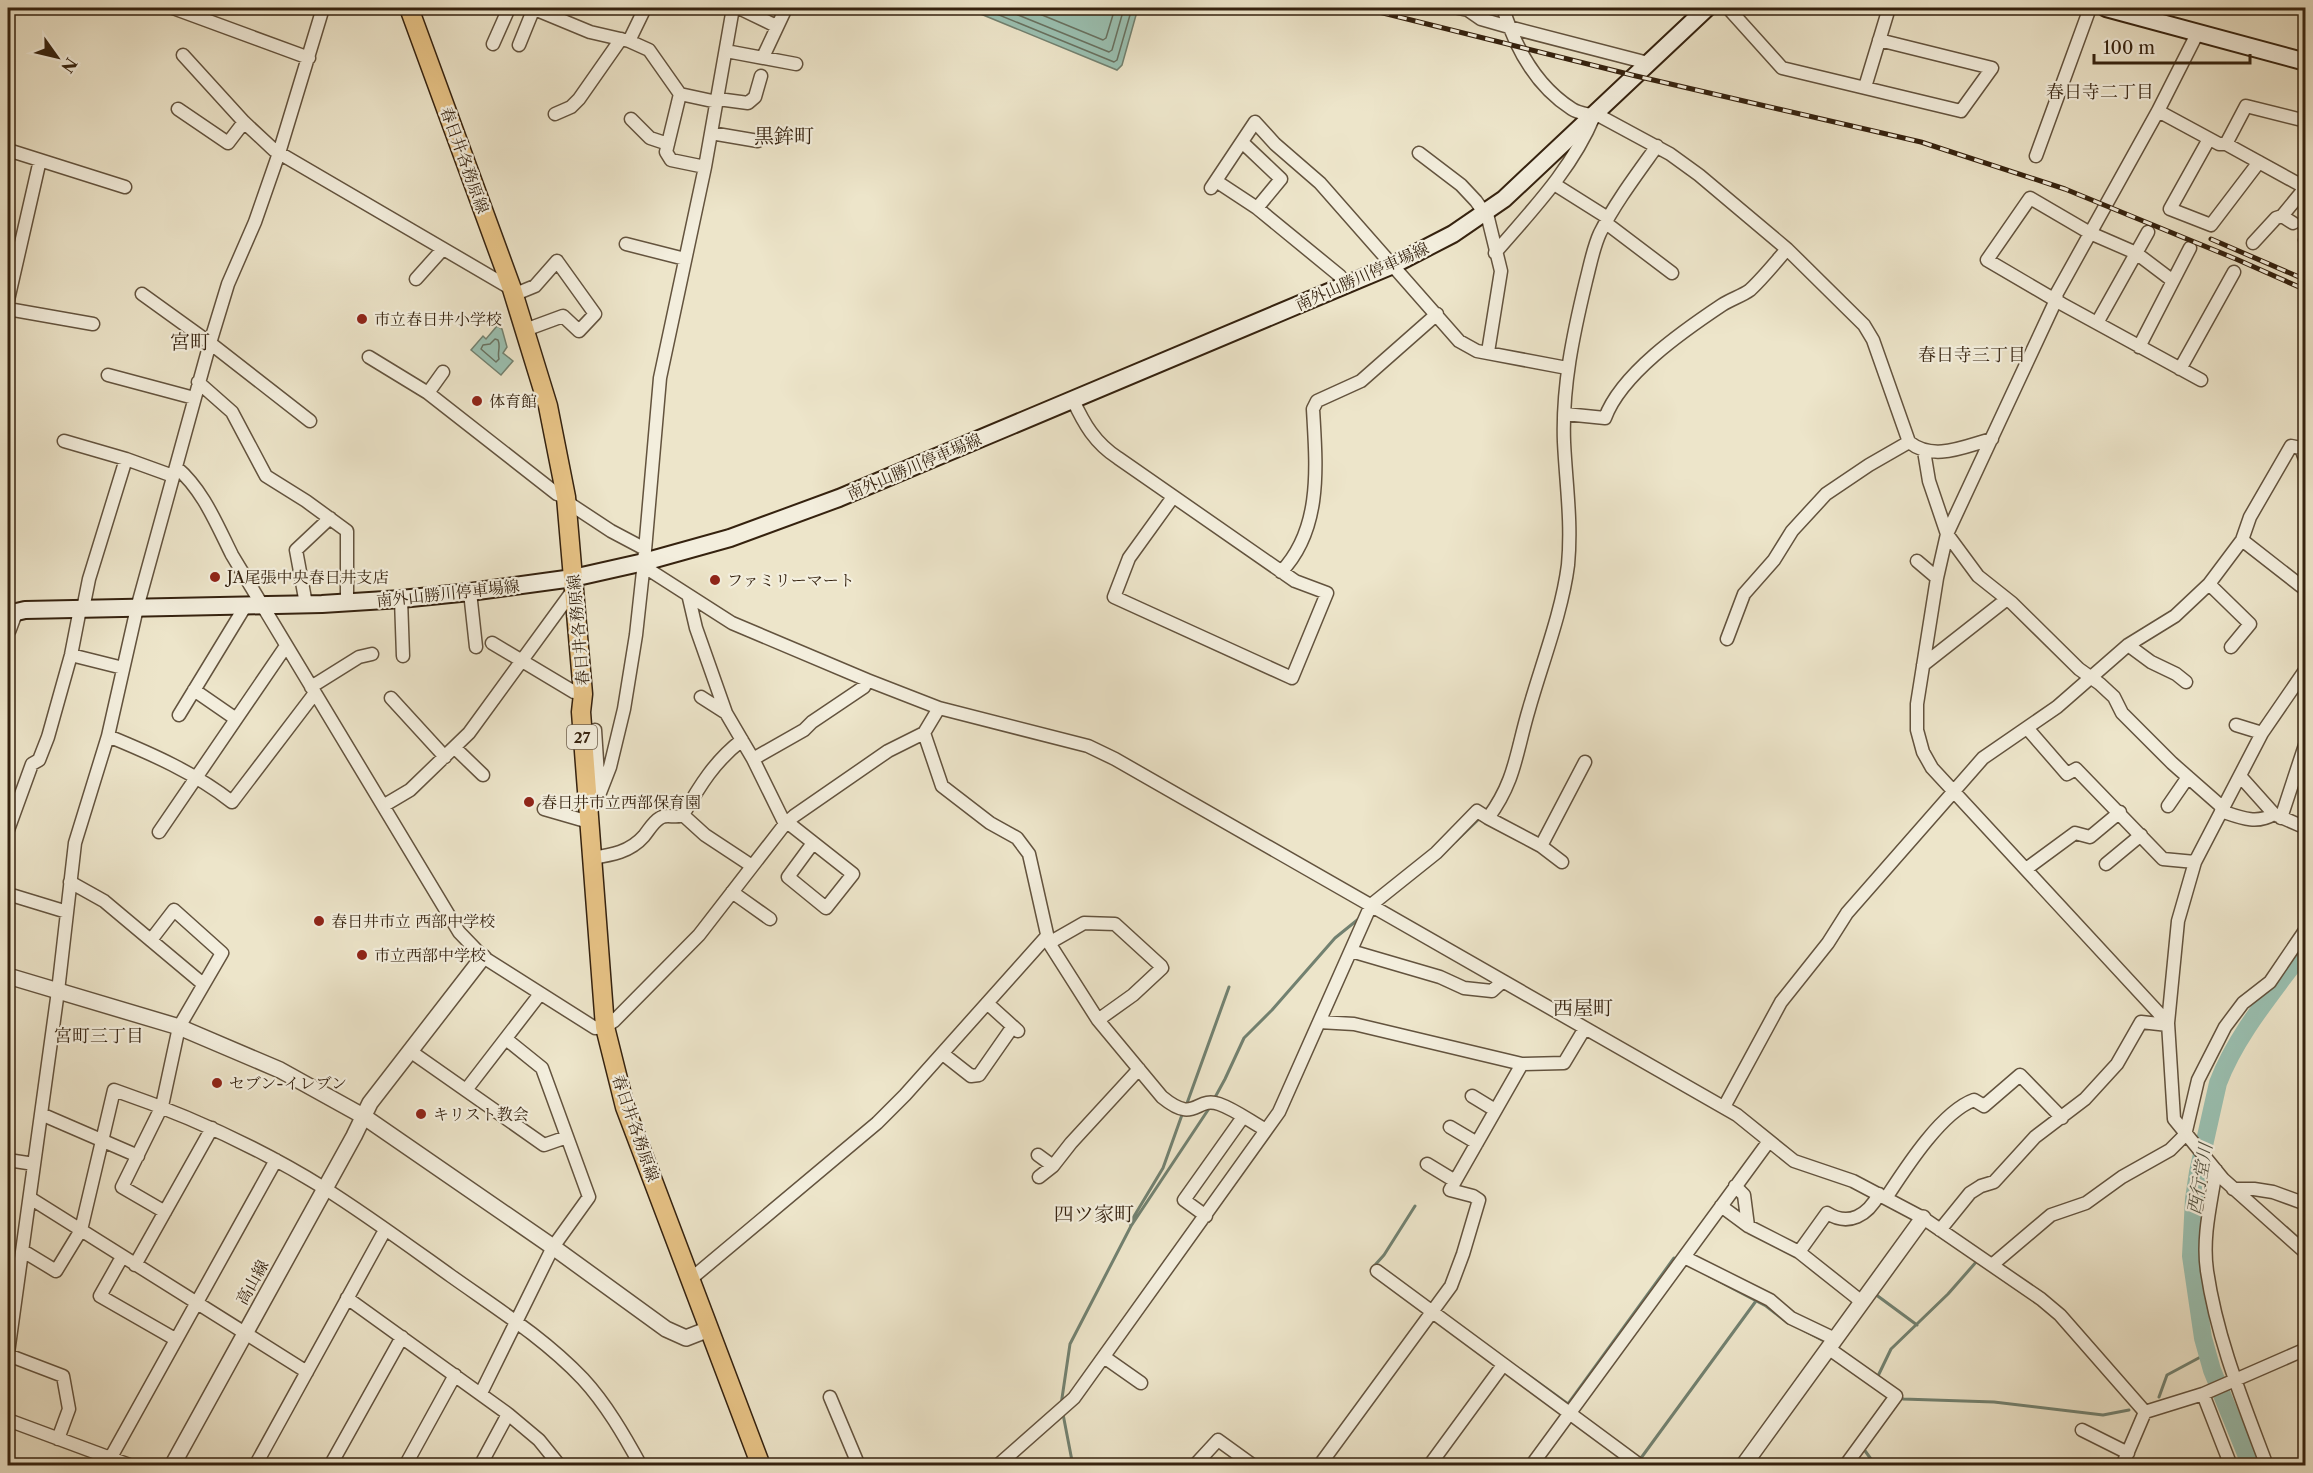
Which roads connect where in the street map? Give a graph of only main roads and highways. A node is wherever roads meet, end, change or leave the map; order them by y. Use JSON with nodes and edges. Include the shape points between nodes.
{"nodes":[{"id":1,"x":409,"y":8,"type":"edge"},
{"id":2,"x":1707,"y":8,"type":"edge"},
{"id":3,"x":2106,"y":8,"type":"edge"},
{"id":4,"x":2306,"y":62,"type":"edge"},
{"id":5,"x":574,"y":584,"type":"junction"},
{"id":6,"x":10,"y":619,"type":"edge"},
{"id":7,"x":761,"y":1466,"type":"edge"}],
"edges":[{"from":1,"to":5,"type":"main road","name":"春日井各務原線","number":"27","via":[[512,292],[548,406],[566,500]]},
{"from":2,"to":5,"type":"main road","name":"南外山勝川停車場線","via":[[1504,199],[1453,234],[1393,265],[839,498],[734,536],[644,559]]},
{"from":3,"to":4,"type":"main road"},
{"from":5,"to":6,"type":"main road","name":"南外山勝川停車場線","via":[[306,604],[26,610]]},
{"from":5,"to":7,"type":"main road","name":"春日井各務原線","number":"27","via":[[605,1027],[625,1107]]}]}
